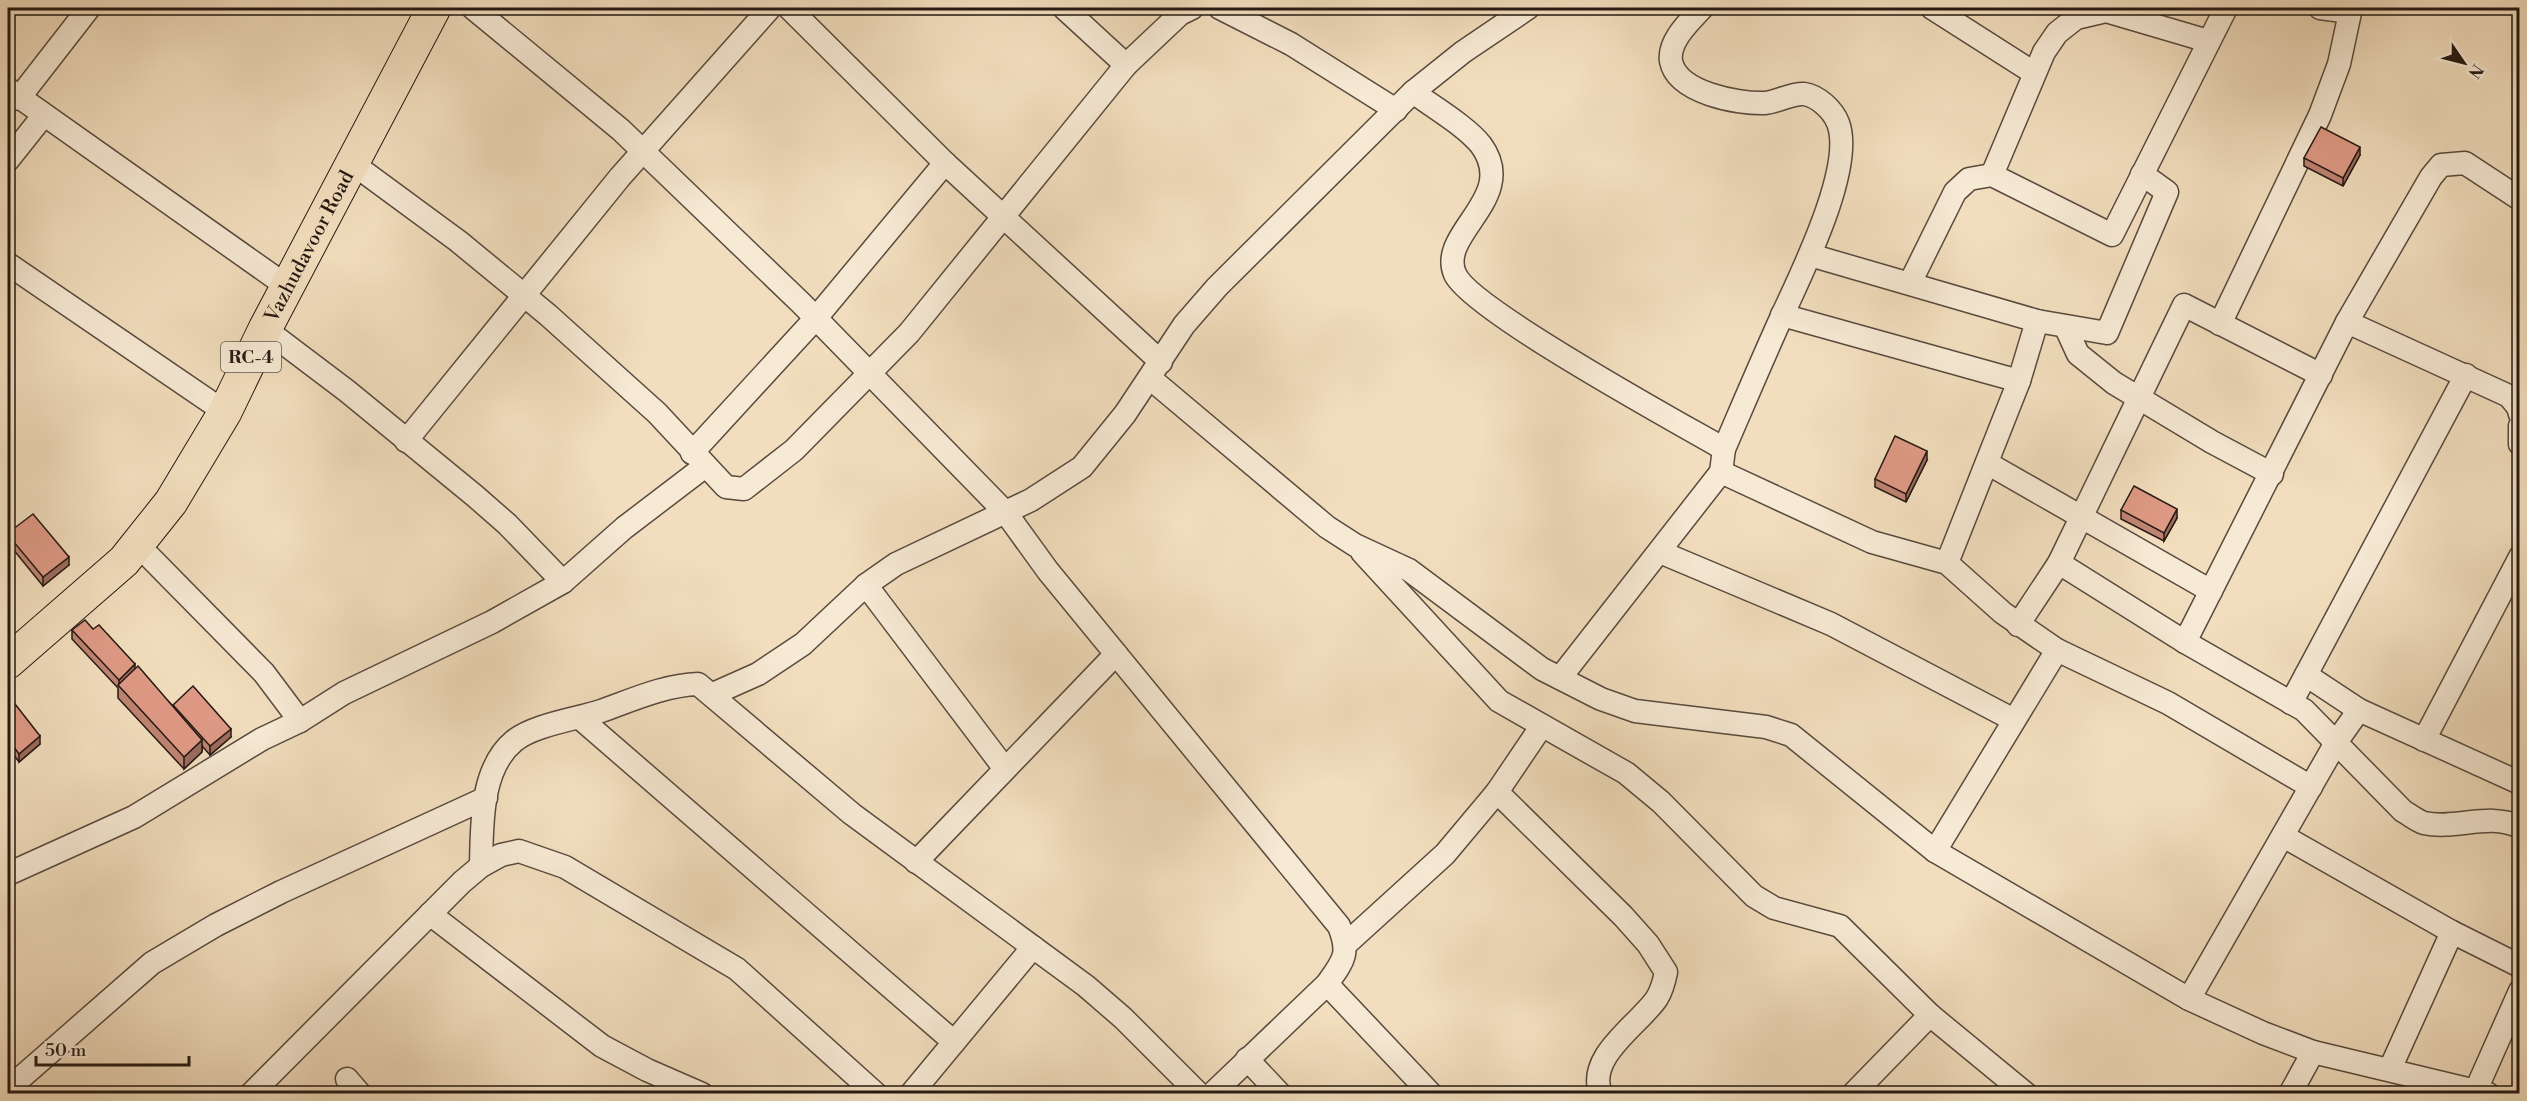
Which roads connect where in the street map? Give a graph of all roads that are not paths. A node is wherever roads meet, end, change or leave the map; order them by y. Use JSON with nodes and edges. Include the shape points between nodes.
{"nodes":[{"id":1,"x":89,"y":8,"type":"edge"},
{"id":2,"x":434,"y":8,"type":"edge"},
{"id":3,"x":473,"y":8,"type":"edge"},
{"id":4,"x":771,"y":8,"type":"edge"},
{"id":5,"x":789,"y":8,"type":"edge"},
{"id":6,"x":1064,"y":8,"type":"edge"},
{"id":7,"x":1192,"y":8,"type":"edge"},
{"id":8,"x":1220,"y":8,"type":"edge"},
{"id":9,"x":1528,"y":8,"type":"edge"},
{"id":10,"x":1702,"y":8,"type":"edge"},
{"id":11,"x":1932,"y":8,"type":"edge"},
{"id":12,"x":2226,"y":8,"type":"edge"},
{"id":13,"x":2320,"y":8,"type":"edge"},
{"id":14,"x":2350,"y":10,"type":"edge"},
{"id":15,"x":1260,"y":16,"type":"edge"},
{"id":16,"x":2208,"y":41,"type":"junction"},
{"id":17,"x":1126,"y":65,"type":"junction"},
{"id":18,"x":2034,"y":73,"type":"junction"},
{"id":19,"x":1413,"y":92,"type":"junction"},
{"id":20,"x":11,"y":96,"type":"edge"},
{"id":21,"x":1396,"y":110,"type":"junction"},
{"id":22,"x":43,"y":116,"type":"junction"},
{"id":23,"x":645,"y":152,"type":"junction"},
{"id":24,"x":8,"y":160,"type":"edge"},
{"id":25,"x":352,"y":163,"type":"junction"},
{"id":26,"x":945,"y":163,"type":"junction"},
{"id":27,"x":2142,"y":174,"type":"junction"},
{"id":28,"x":1992,"y":175,"type":"junction"},
{"id":29,"x":2518,"y":195,"type":"edge"},
{"id":30,"x":1002,"y":216,"type":"junction"},
{"id":31,"x":1810,"y":255,"type":"junction"},
{"id":32,"x":8,"y":264,"type":"edge"},
{"id":33,"x":1910,"y":283,"type":"junction"},
{"id":34,"x":288,"y":287,"type":"junction"},
{"id":35,"x":525,"y":295,"type":"junction"},
{"id":36,"x":1782,"y":315,"type":"junction"},
{"id":37,"x":816,"y":318,"type":"junction"},
{"id":38,"x":2037,"y":321,"type":"junction"},
{"id":39,"x":2347,"y":322,"type":"junction"},
{"id":40,"x":2220,"y":324,"type":"junction"},
{"id":41,"x":2066,"y":328,"type":"junction"},
{"id":42,"x":265,"y":329,"type":"junction"},
{"id":43,"x":1156,"y":370,"type":"junction"},
{"id":44,"x":870,"y":374,"type":"junction"},
{"id":45,"x":2320,"y":375,"type":"junction"},
{"id":46,"x":2466,"y":375,"type":"junction"},
{"id":47,"x":2019,"y":381,"type":"junction"},
{"id":48,"x":2137,"y":399,"type":"junction"},
{"id":49,"x":225,"y":412,"type":"junction"},
{"id":50,"x":2520,"y":414,"type":"edge"},
{"id":51,"x":2520,"y":426,"type":"edge"},
{"id":52,"x":405,"y":441,"type":"junction"},
{"id":53,"x":2520,"y":444,"type":"edge"},
{"id":54,"x":1724,"y":449,"type":"junction"},
{"id":55,"x":698,"y":460,"type":"junction"},
{"id":56,"x":1987,"y":463,"type":"junction"},
{"id":57,"x":1721,"y":472,"type":"junction"},
{"id":58,"x":2271,"y":474,"type":"junction"},
{"id":59,"x":1006,"y":513,"type":"junction"},
{"id":60,"x":2080,"y":516,"type":"junction"},
{"id":61,"x":137,"y":544,"type":"junction"},
{"id":62,"x":1354,"y":545,"type":"junction"},
{"id":63,"x":1660,"y":552,"type":"junction"},
{"id":64,"x":2520,"y":557,"type":"edge"},
{"id":65,"x":1947,"y":563,"type":"junction"},
{"id":66,"x":2059,"y":563,"type":"junction"},
{"id":67,"x":564,"y":582,"type":"junction"},
{"id":68,"x":866,"y":585,"type":"junction"},
{"id":69,"x":2211,"y":591,"type":"junction"},
{"id":70,"x":2018,"y":625,"type":"junction"},
{"id":71,"x":2185,"y":642,"type":"junction"},
{"id":72,"x":2057,"y":650,"type":"junction"},
{"id":73,"x":1116,"y":654,"type":"junction"},
{"id":74,"x":8,"y":662,"type":"edge"},
{"id":75,"x":2306,"y":675,"type":"junction"},
{"id":76,"x":1560,"y":678,"type":"junction"},
{"id":77,"x":713,"y":694,"type":"junction"},
{"id":78,"x":2291,"y":703,"type":"junction"},
{"id":79,"x":2360,"y":710,"type":"junction"},
{"id":80,"x":580,"y":718,"type":"junction"},
{"id":81,"x":2014,"y":720,"type":"junction"},
{"id":82,"x":300,"y":721,"type":"junction"},
{"id":83,"x":1541,"y":727,"type":"junction"},
{"id":84,"x":2424,"y":740,"type":"junction"},
{"id":85,"x":2337,"y":741,"type":"junction"},
{"id":86,"x":1005,"y":769,"type":"junction"},
{"id":87,"x":2520,"y":783,"type":"edge"},
{"id":88,"x":2311,"y":787,"type":"junction"},
{"id":89,"x":1497,"y":792,"type":"junction"},
{"id":90,"x":486,"y":798,"type":"junction"},
{"id":91,"x":2520,"y":827,"type":"edge"},
{"id":92,"x":2283,"y":836,"type":"junction"},
{"id":93,"x":1935,"y":851,"type":"junction"},
{"id":94,"x":916,"y":862,"type":"junction"},
{"id":95,"x":481,"y":866,"type":"junction"},
{"id":96,"x":8,"y":874,"type":"edge"},
{"id":97,"x":430,"y":914,"type":"junction"},
{"id":98,"x":2451,"y":932,"type":"junction"},
{"id":99,"x":1346,"y":944,"type":"junction"},
{"id":100,"x":1033,"y":947,"type":"junction"},
{"id":101,"x":2520,"y":966,"type":"edge"},
{"id":102,"x":1327,"y":984,"type":"junction"},
{"id":103,"x":2520,"y":991,"type":"edge"},
{"id":104,"x":2189,"y":999,"type":"junction"},
{"id":105,"x":1930,"y":1015,"type":"junction"},
{"id":106,"x":954,"y":1042,"type":"junction"},
{"id":107,"x":2313,"y":1052,"type":"junction"},
{"id":108,"x":1247,"y":1059,"type":"junction"},
{"id":109,"x":2390,"y":1069,"type":"junction"},
{"id":110,"x":8,"y":1089,"type":"edge"},
{"id":111,"x":2482,"y":1092,"type":"edge"},
{"id":112,"x":251,"y":1094,"type":"edge"},
{"id":113,"x":702,"y":1094,"type":"edge"},
{"id":114,"x":876,"y":1094,"type":"edge"},
{"id":115,"x":911,"y":1094,"type":"edge"},
{"id":116,"x":1199,"y":1094,"type":"edge"},
{"id":117,"x":1212,"y":1094,"type":"edge"},
{"id":118,"x":1280,"y":1094,"type":"edge"},
{"id":119,"x":1431,"y":1094,"type":"edge"},
{"id":120,"x":1601,"y":1094,"type":"edge"},
{"id":121,"x":1853,"y":1094,"type":"edge"},
{"id":122,"x":2026,"y":1094,"type":"edge"},
{"id":123,"x":2290,"y":1094,"type":"edge"}],
"edges":[{"from":1,"to":20,"type":"street"},
{"from":2,"to":25,"type":"main road","name":"Vazhudavoor Road","number":"RC-4"},
{"from":3,"to":23,"type":"street"},
{"from":4,"to":23,"type":"street"},
{"from":5,"to":26,"type":"street"},
{"from":6,"to":17,"type":"street"},
{"from":7,"to":17,"type":"street"},
{"from":8,"to":15,"type":"street"},
{"from":9,"to":19,"type":"street"},
{"from":10,"to":31,"type":"street","via":[[1675,40],[1671,61],[1680,78],[1729,101],[1765,103],[1804,94],[1822,101],[1838,122],[1840,144],[1834,192]]},
{"from":11,"to":18,"type":"street"},
{"from":12,"to":16,"type":"street"},
{"from":13,"to":14,"type":"street"},
{"from":14,"to":40,"type":"street","via":[[2339,64],[2320,115]]},
{"from":15,"to":21,"type":"street"},
{"from":16,"to":18,"type":"street","via":[[2106,11],[2091,13],[2076,18],[2057,33]]},
{"from":16,"to":27,"type":"street"},
{"from":17,"to":30,"type":"street"},
{"from":18,"to":28,"type":"street"},
{"from":19,"to":21,"type":"street"},
{"from":19,"to":54,"type":"street","via":[[1480,145],[1492,169],[1490,192],[1459,241],[1452,263],[1455,276],[1533,336]]},
{"from":20,"to":22,"type":"street"},
{"from":21,"to":43,"type":"street","via":[[1217,287],[1184,325]]},
{"from":22,"to":24,"type":"street"},
{"from":22,"to":34,"type":"street"},
{"from":23,"to":35,"type":"street","via":[[620,177]]},
{"from":23,"to":37,"type":"street"},
{"from":25,"to":34,"type":"main road","name":"Vazhudavoor Road","number":"RC-4"},
{"from":25,"to":35,"type":"street"},
{"from":26,"to":30,"type":"street"},
{"from":26,"to":37,"type":"street"},
{"from":27,"to":28,"type":"street","via":[[2112,235]]},
{"from":27,"to":41,"type":"street","via":[[2167,192],[2108,333]]},
{"from":28,"to":33,"type":"street","via":[[1969,179],[1955,192]]},
{"from":29,"to":39,"type":"street","via":[[2465,163],[2441,165]]},
{"from":30,"to":43,"type":"street"},
{"from":30,"to":44,"type":"street","via":[[929,309]]},
{"from":31,"to":33,"type":"street"},
{"from":31,"to":36,"type":"street"},
{"from":32,"to":49,"type":"street"},
{"from":33,"to":38,"type":"street"},
{"from":34,"to":42,"type":"main road","name":"Vazhudavoor Road","number":"RC-4"},
{"from":35,"to":52,"type":"street"},
{"from":35,"to":55,"type":"street","via":[[657,413]]},
{"from":36,"to":47,"type":"street"},
{"from":36,"to":54,"type":"street"},
{"from":37,"to":44,"type":"street"},
{"from":37,"to":55,"type":"street"},
{"from":38,"to":41,"type":"street"},
{"from":38,"to":47,"type":"street"},
{"from":39,"to":45,"type":"street"},
{"from":39,"to":46,"type":"street"},
{"from":40,"to":45,"type":"street"},
{"from":40,"to":48,"type":"street","via":[[2184,305]]},
{"from":41,"to":48,"type":"street","via":[[2078,354]]},
{"from":42,"to":49,"type":"main road","name":"Vazhudavoor Road","number":"RC-4"},
{"from":42,"to":52,"type":"street"},
{"from":43,"to":59,"type":"street","via":[[1082,467]]},
{"from":43,"to":62,"type":"street","via":[[1327,526]]},
{"from":44,"to":55,"type":"street","via":[[794,450],[744,489],[726,487]]},
{"from":44,"to":59,"type":"street"},
{"from":45,"to":58,"type":"street"},
{"from":46,"to":50,"type":"street","via":[[2509,396]]},
{"from":46,"to":75,"type":"street"},
{"from":47,"to":56,"type":"street"},
{"from":48,"to":58,"type":"street"},
{"from":48,"to":60,"type":"street"},
{"from":49,"to":61,"type":"main road","name":"Vazhudavoor Road","number":"RC-4","via":[[171,502]]},
{"from":51,"to":53,"type":"street"},
{"from":52,"to":67,"type":"street","via":[[507,524]]},
{"from":54,"to":57,"type":"street"},
{"from":55,"to":67,"type":"street"},
{"from":56,"to":60,"type":"street"},
{"from":56,"to":65,"type":"street"},
{"from":57,"to":63,"type":"street"},
{"from":57,"to":65,"type":"street","via":[[1872,542]]},
{"from":58,"to":69,"type":"street"},
{"from":59,"to":68,"type":"street","via":[[896,564]]},
{"from":59,"to":73,"type":"street","via":[[1047,571]]},
{"from":60,"to":66,"type":"street"},
{"from":60,"to":69,"type":"street"},
{"from":61,"to":74,"type":"main road","name":"Vazhudavoor Road","number":"RC-4","via":[[123,561]]},
{"from":61,"to":82,"type":"street","via":[[264,673]]},
{"from":62,"to":76,"type":"street","via":[[1410,570],[1526,658]]},
{"from":62,"to":83,"type":"street","via":[[1478,681],[1499,701]]},
{"from":63,"to":76,"type":"street"},
{"from":63,"to":81,"type":"street","via":[[1831,624]]},
{"from":64,"to":84,"type":"street"},
{"from":65,"to":70,"type":"street"},
{"from":66,"to":70,"type":"street"},
{"from":66,"to":71,"type":"street"},
{"from":67,"to":82,"type":"street","via":[[483,627],[344,693]]},
{"from":68,"to":77,"type":"street","via":[[802,644],[758,674]]},
{"from":68,"to":86,"type":"street"},
{"from":69,"to":71,"type":"street"},
{"from":70,"to":72,"type":"street"},
{"from":71,"to":78,"type":"street"},
{"from":72,"to":81,"type":"street"},
{"from":72,"to":88,"type":"street","via":[[2169,703]]},
{"from":73,"to":86,"type":"street"},
{"from":73,"to":99,"type":"street","via":[[1339,926]]},
{"from":75,"to":78,"type":"street"},
{"from":75,"to":79,"type":"street"},
{"from":76,"to":93,"type":"street","via":[[1635,711],[1766,727],[1791,735]]},
{"from":77,"to":80,"type":"street","via":[[698,684],[683,684]]},
{"from":77,"to":94,"type":"street","via":[[852,814]]},
{"from":78,"to":85,"type":"street"},
{"from":79,"to":84,"type":"street"},
{"from":79,"to":85,"type":"street"},
{"from":80,"to":90,"type":"street","via":[[515,740],[501,757]]},
{"from":80,"to":106,"type":"street"},
{"from":81,"to":93,"type":"street"},
{"from":82,"to":96,"type":"street","via":[[262,739],[134,817]]},
{"from":83,"to":89,"type":"street"},
{"from":83,"to":105,"type":"street","via":[[1626,773],[1661,802],[1754,896],[1774,908],[1840,926]]},
{"from":84,"to":87,"type":"street"},
{"from":85,"to":88,"type":"street"},
{"from":85,"to":91,"type":"street","via":[[2403,811],[2421,822],[2439,825],[2498,820]]},
{"from":86,"to":94,"type":"street"},
{"from":88,"to":92,"type":"street"},
{"from":89,"to":99,"type":"street","via":[[1445,854]]},
{"from":89,"to":120,"type":"street","via":[[1623,916],[1666,972],[1656,1000],[1614,1044],[1603,1062],[1599,1074]]},
{"from":90,"to":95,"type":"street"},
{"from":90,"to":110,"type":"street","via":[[281,892],[152,963]]},
{"from":92,"to":98,"type":"street"},
{"from":92,"to":104,"type":"street"},
{"from":93,"to":104,"type":"street"},
{"from":94,"to":100,"type":"street"},
{"from":95,"to":97,"type":"street"},
{"from":95,"to":114,"type":"street","via":[[519,851],[565,867],[737,969]]},
{"from":97,"to":112,"type":"street"},
{"from":97,"to":113,"type":"street","via":[[602,1046]]},
{"from":98,"to":101,"type":"street"},
{"from":98,"to":109,"type":"street"},
{"from":99,"to":102,"type":"street","via":[[1342,963]]},
{"from":100,"to":106,"type":"street"},
{"from":100,"to":116,"type":"street","via":[[1124,1018]]},
{"from":102,"to":108,"type":"street"},
{"from":102,"to":119,"type":"street"},
{"from":103,"to":111,"type":"street"},
{"from":104,"to":107,"type":"street"},
{"from":105,"to":121,"type":"street"},
{"from":105,"to":122,"type":"street"},
{"from":106,"to":115,"type":"street"},
{"from":107,"to":109,"type":"street"},
{"from":107,"to":123,"type":"street"},
{"from":108,"to":117,"type":"street"},
{"from":108,"to":118,"type":"street"},
{"from":109,"to":111,"type":"street"}]}
